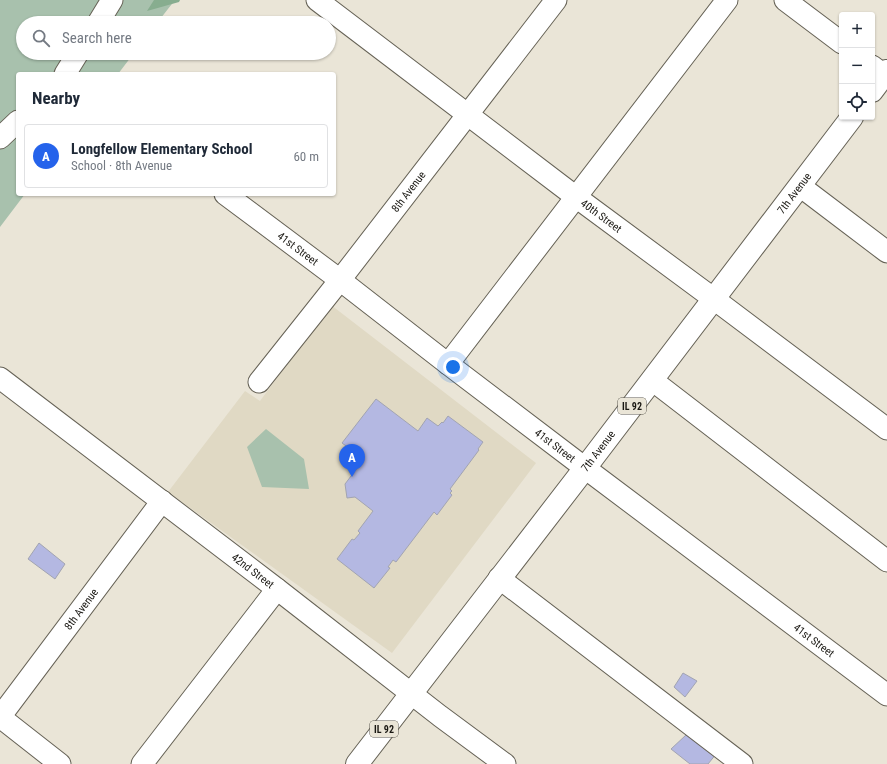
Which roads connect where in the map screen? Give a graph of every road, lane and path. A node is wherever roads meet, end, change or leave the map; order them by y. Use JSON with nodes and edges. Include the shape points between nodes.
{"nodes":[{"id":1,"x":112,"y":0,"type":"edge"},
{"id":2,"x":317,"y":0,"type":"edge"},
{"id":3,"x":556,"y":0,"type":"edge"},
{"id":4,"x":727,"y":0,"type":"edge"},
{"id":5,"x":785,"y":0,"type":"edge"},
{"id":6,"x":102,"y":16,"type":"edge"},
{"id":7,"x":839,"y":41,"type":"edge"},
{"id":8,"x":74,"y":60,"type":"edge"},
{"id":9,"x":66,"y":72,"type":"edge"},
{"id":10,"x":468,"y":115,"type":"junction"},
{"id":11,"x":850,"y":120,"type":"edge"},
{"id":12,"x":16,"y":123,"type":"edge"},
{"id":13,"x":0,"y":138,"type":"edge"},
{"id":14,"x":800,"y":186,"type":"junction"},
{"id":15,"x":228,"y":196,"type":"edge"},
{"id":16,"x":576,"y":197,"type":"junction"},
{"id":17,"x":887,"y":252,"type":"edge"},
{"id":18,"x":340,"y":280,"type":"junction"},
{"id":19,"x":714,"y":299,"type":"junction"},
{"id":20,"x":448,"y":364,"type":"junction"},
{"id":21,"x":0,"y":378,"type":"edge"},
{"id":22,"x":652,"y":380,"type":"junction"},
{"id":23,"x":259,"y":382,"type":"dead end"},
{"id":24,"x":887,"y":429,"type":"edge"},
{"id":25,"x":585,"y":468,"type":"junction"},
{"id":26,"x":162,"y":502,"type":"junction"},
{"id":27,"x":887,"y":561,"type":"edge"},
{"id":28,"x":500,"y":578,"type":"junction"},
{"id":29,"x":277,"y":589,"type":"junction"},
{"id":30,"x":411,"y":694,"type":"junction"},
{"id":31,"x":887,"y":695,"type":"edge"},
{"id":32,"x":0,"y":717,"type":"edge"},
{"id":33,"x":60,"y":764,"type":"edge"},
{"id":34,"x":142,"y":764,"type":"edge"},
{"id":35,"x":357,"y":764,"type":"edge"},
{"id":36,"x":505,"y":764,"type":"edge"},
{"id":37,"x":742,"y":764,"type":"edge"}],
"edges":[{"from":1,"to":6,"type":"street"},
{"from":2,"to":10,"type":"street","name":"40th Street"},
{"from":3,"to":10,"type":"street","name":"8th Avenue"},
{"from":4,"to":16,"type":"street"},
{"from":5,"to":7,"type":"street"},
{"from":8,"to":9,"type":"street"},
{"from":10,"to":16,"type":"street","name":"40th Street"},
{"from":10,"to":18,"type":"street","name":"8th Avenue"},
{"from":11,"to":14,"type":"main road","name":"7th Avenue","number":"IL 92"},
{"from":12,"to":13,"type":"street"},
{"from":14,"to":17,"type":"street"},
{"from":14,"to":19,"type":"main road","name":"7th Avenue","number":"IL 92"},
{"from":15,"to":18,"type":"street","name":"41st Street"},
{"from":16,"to":19,"type":"street","name":"40th Street"},
{"from":16,"to":20,"type":"street"},
{"from":18,"to":20,"type":"street","name":"41st Street"},
{"from":18,"to":23,"type":"street","name":"8th Avenue"},
{"from":19,"to":22,"type":"main road","name":"7th Avenue","number":"IL 92"},
{"from":19,"to":24,"type":"street","name":"40th Street"},
{"from":20,"to":25,"type":"street","name":"41st Street"},
{"from":21,"to":26,"type":"street","name":"42nd Street"},
{"from":22,"to":25,"type":"main road","name":"7th Avenue","number":"IL 92"},
{"from":22,"to":27,"type":"street"},
{"from":25,"to":28,"type":"main road","name":"7th Avenue","number":"IL 92"},
{"from":25,"to":31,"type":"street","name":"41st Street"},
{"from":26,"to":29,"type":"street","name":"42nd Street"},
{"from":26,"to":32,"type":"street","name":"8th Avenue"},
{"from":28,"to":30,"type":"main road","name":"7th Avenue","number":"IL 92"},
{"from":28,"to":37,"type":"street"},
{"from":29,"to":30,"type":"street","name":"42nd Street"},
{"from":29,"to":34,"type":"street"},
{"from":30,"to":35,"type":"main road","name":"7th Avenue","number":"IL 92"},
{"from":30,"to":36,"type":"street","name":"42nd Street"},
{"from":32,"to":33,"type":"street"}]}
